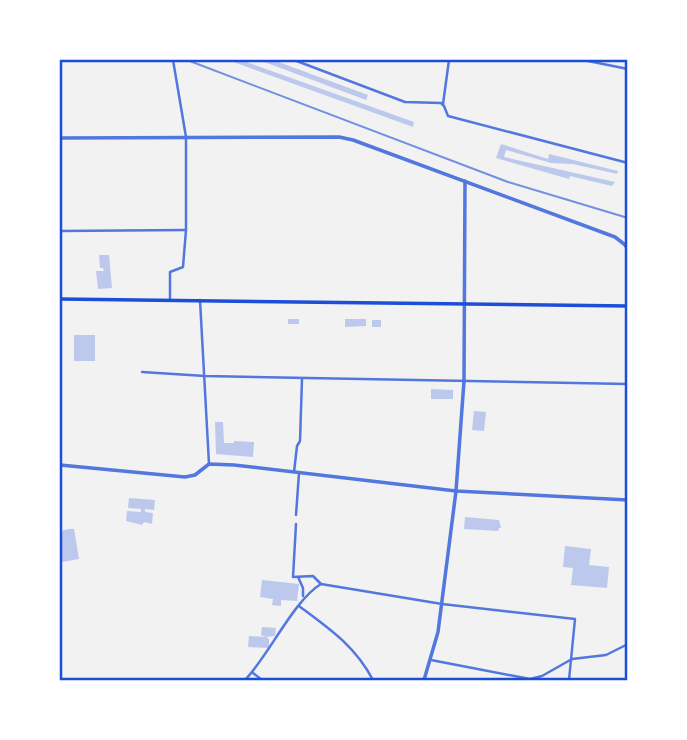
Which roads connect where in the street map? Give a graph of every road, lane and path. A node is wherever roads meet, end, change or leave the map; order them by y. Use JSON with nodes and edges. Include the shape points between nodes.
{"nodes":[{"id":1,"x":172,"y":60,"type":"edge"},
{"id":2,"x":294,"y":60,"type":"edge"},
{"id":3,"x":449,"y":60,"type":"edge"},
{"id":4,"x":583,"y":60,"type":"edge"},
{"id":5,"x":628,"y":69,"type":"edge"},
{"id":6,"x":443,"y":104,"type":"junction"},
{"id":7,"x":186,"y":137,"type":"junction"},
{"id":8,"x":60,"y":138,"type":"edge"},
{"id":9,"x":628,"y":163,"type":"edge"},
{"id":10,"x":465,"y":181,"type":"junction"},
{"id":11,"x":186,"y":230,"type":"junction"},
{"id":12,"x":60,"y":231,"type":"edge"},
{"id":13,"x":628,"y":249,"type":"edge"},
{"id":14,"x":60,"y":299,"type":"edge"},
{"id":15,"x":170,"y":299,"type":"junction"},
{"id":16,"x":200,"y":300,"type":"junction"},
{"id":17,"x":465,"y":305,"type":"junction"},
{"id":18,"x":628,"y":306,"type":"edge"},
{"id":19,"x":142,"y":372,"type":"dead end"},
{"id":20,"x":205,"y":376,"type":"junction"},
{"id":21,"x":302,"y":378,"type":"junction"},
{"id":22,"x":464,"y":381,"type":"junction"},
{"id":23,"x":628,"y":384,"type":"edge"},
{"id":24,"x":209,"y":464,"type":"junction"},
{"id":25,"x":60,"y":465,"type":"edge"},
{"id":26,"x":297,"y":473,"type":"junction"},
{"id":27,"x":456,"y":491,"type":"junction"},
{"id":28,"x":628,"y":500,"type":"edge"},
{"id":29,"x":296,"y":515,"type":"dead end"},
{"id":30,"x":296,"y":524,"type":"dead end"},
{"id":31,"x":298,"y":577,"type":"junction"},
{"id":32,"x":321,"y":584,"type":"junction"},
{"id":33,"x":302,"y":599,"type":"junction"},
{"id":34,"x":442,"y":604,"type":"junction"},
{"id":35,"x":299,"y":606,"type":"junction"},
{"id":36,"x":628,"y":644,"type":"edge"},
{"id":37,"x":572,"y":659,"type":"junction"},
{"id":38,"x":431,"y":660,"type":"junction"},
{"id":39,"x":253,"y":673,"type":"junction"},
{"id":40,"x":245,"y":681,"type":"edge"},
{"id":41,"x":262,"y":681,"type":"edge"},
{"id":42,"x":373,"y":681,"type":"edge"},
{"id":43,"x":424,"y":681,"type":"edge"},
{"id":44,"x":569,"y":681,"type":"edge"}],
"edges":[{"from":1,"to":7,"type":"street"},
{"from":2,"to":6,"type":"street","via":[[405,102]]},
{"from":3,"to":6,"type":"street"},
{"from":4,"to":5,"type":"street"},
{"from":6,"to":9,"type":"street","via":[[448,116]]},
{"from":7,"to":8,"type":"street"},
{"from":7,"to":10,"type":"street","via":[[339,137]]},
{"from":7,"to":11,"type":"street"},
{"from":10,"to":13,"type":"street","via":[[615,237]]},
{"from":10,"to":17,"type":"street"},
{"from":11,"to":12,"type":"street"},
{"from":11,"to":15,"type":"street","via":[[183,267],[170,272]]},
{"from":14,"to":15,"type":"main road"},
{"from":15,"to":16,"type":"main road"},
{"from":16,"to":17,"type":"main road"},
{"from":16,"to":20,"type":"street"},
{"from":17,"to":18,"type":"main road"},
{"from":17,"to":22,"type":"street"},
{"from":19,"to":20,"type":"street"},
{"from":20,"to":21,"type":"street"},
{"from":20,"to":24,"type":"street"},
{"from":21,"to":22,"type":"street"},
{"from":21,"to":26,"type":"street"},
{"from":22,"to":23,"type":"street"},
{"from":22,"to":27,"type":"street"},
{"from":24,"to":25,"type":"street","via":[[185,477]]},
{"from":24,"to":26,"type":"street"},
{"from":26,"to":27,"type":"street"},
{"from":26,"to":29,"type":"street"},
{"from":27,"to":28,"type":"street"},
{"from":27,"to":34,"type":"street"},
{"from":30,"to":31,"type":"street","via":[[293,576]]},
{"from":31,"to":32,"type":"street","via":[[313,576]]},
{"from":31,"to":33,"type":"street"},
{"from":32,"to":33,"type":"street"},
{"from":32,"to":34,"type":"street"},
{"from":33,"to":35,"type":"street"},
{"from":34,"to":37,"type":"street","via":[[575,619]]},
{"from":34,"to":38,"type":"street"},
{"from":35,"to":39,"type":"street"},
{"from":35,"to":42,"type":"street","via":[[361,658]]},
{"from":36,"to":37,"type":"street","via":[[606,655]]},
{"from":37,"to":38,"type":"street","via":[[530,679]]},
{"from":37,"to":44,"type":"street"},
{"from":38,"to":43,"type":"street"},
{"from":39,"to":40,"type":"street"},
{"from":39,"to":41,"type":"street"}]}
